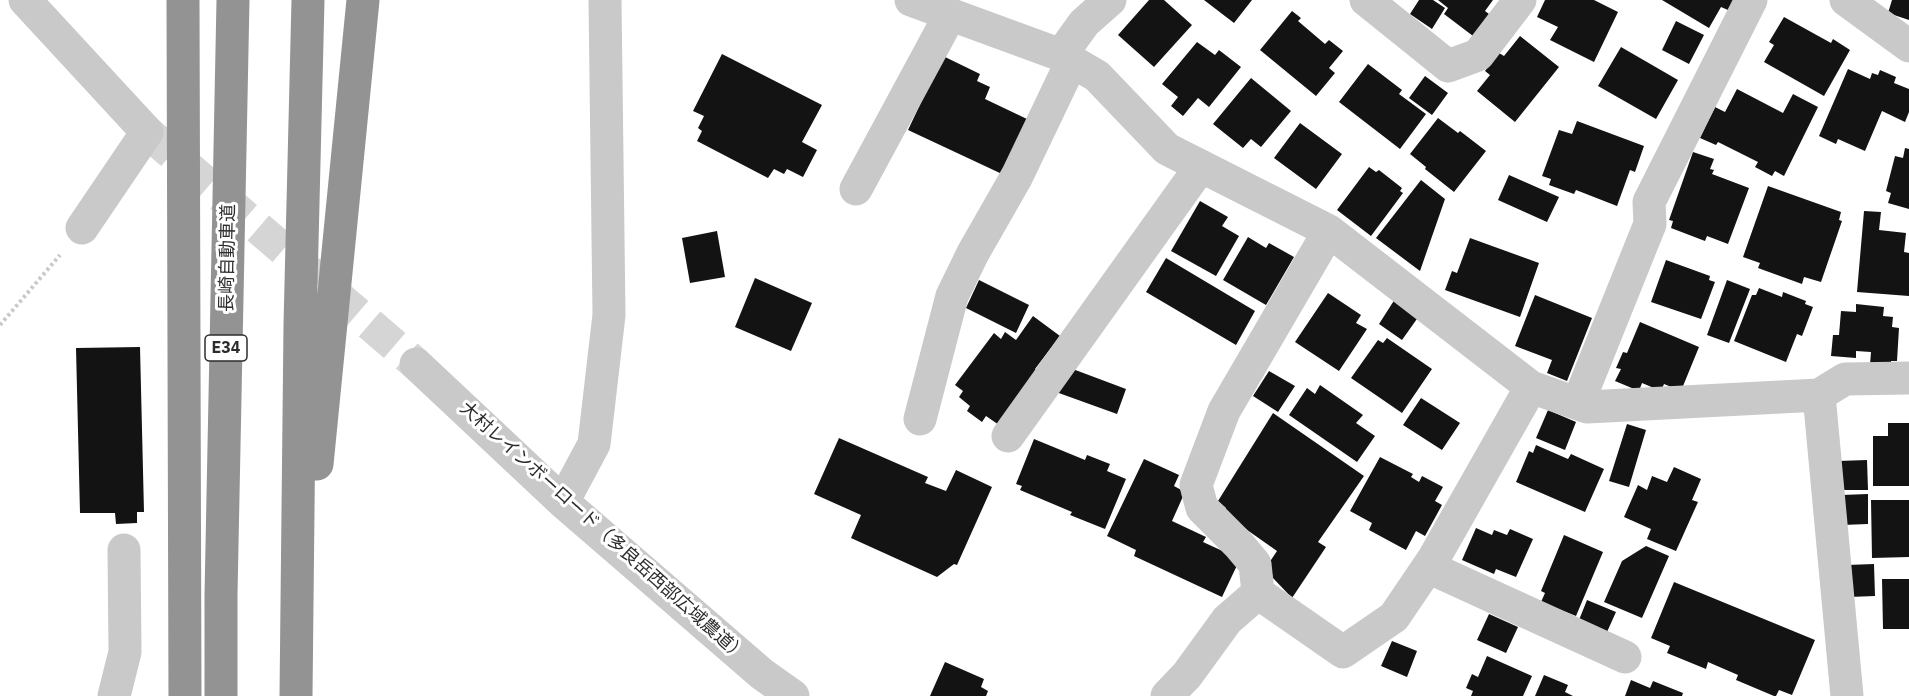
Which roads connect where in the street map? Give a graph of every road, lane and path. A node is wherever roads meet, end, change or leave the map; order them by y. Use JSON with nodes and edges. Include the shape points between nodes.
{"nodes":[{"id":1,"x":183,"y":0,"type":"edge"},
{"id":2,"x":233,"y":0,"type":"edge"},
{"id":3,"x":308,"y":0,"type":"edge"},
{"id":4,"x":363,"y":0,"type":"edge"},
{"id":5,"x":605,"y":0,"type":"edge"},
{"id":6,"x":911,"y":0,"type":"edge"},
{"id":7,"x":1110,"y":0,"type":"edge"},
{"id":8,"x":1366,"y":0,"type":"edge"},
{"id":9,"x":1520,"y":0,"type":"edge"},
{"id":10,"x":1751,"y":0,"type":"edge"},
{"id":11,"x":1846,"y":0,"type":"edge"},
{"id":12,"x":29,"y":2,"type":"edge"},
{"id":13,"x":950,"y":15,"type":"junction"},
{"id":14,"x":1909,"y":46,"type":"edge"},
{"id":15,"x":1066,"y":58,"type":"junction"},
{"id":16,"x":1201,"y":166,"type":"junction"},
{"id":17,"x":856,"y":189,"type":"dead end"},
{"id":18,"x":82,"y":228,"type":"joint"},
{"id":19,"x":1329,"y":231,"type":"junction"},
{"id":20,"x":0,"y":325,"type":"edge"},
{"id":21,"x":416,"y":364,"type":"tunnel mouth"},
{"id":22,"x":1909,"y":378,"type":"edge"},
{"id":23,"x":1531,"y":387,"type":"junction"},
{"id":24,"x":1818,"y":394,"type":"junction"},
{"id":25,"x":1578,"y":403,"type":"junction"},
{"id":26,"x":920,"y":419,"type":"dead end"},
{"id":27,"x":1008,"y":436,"type":"dead end"},
{"id":28,"x":563,"y":502,"type":"junction"},
{"id":29,"x":124,"y":550,"type":"dead end"},
{"id":30,"x":1428,"y":567,"type":"junction"},
{"id":31,"x":1258,"y":593,"type":"junction"},
{"id":32,"x":1625,"y":657,"type":"dead end"},
{"id":33,"x":297,"y":681,"type":"edge"},
{"id":34,"x":114,"y":696,"type":"edge"},
{"id":35,"x":185,"y":696,"type":"edge"},
{"id":36,"x":221,"y":696,"type":"edge"},
{"id":37,"x":793,"y":696,"type":"edge"},
{"id":38,"x":1167,"y":696,"type":"edge"},
{"id":39,"x":1847,"y":696,"type":"edge"}],
"edges":[{"from":1,"to":35,"type":"highway"},
{"from":2,"to":36,"type":"highway","name":"長崎自動車道","number":"E34"},
{"from":3,"to":33,"type":"highway"},
{"from":4,"to":33,"type":"highway"},
{"from":5,"to":28,"type":"street","via":[[609,315],[594,444]]},
{"from":6,"to":13,"type":"street"},
{"from":7,"to":15,"type":"street","via":[[1084,23]]},
{"from":8,"to":9,"type":"street","via":[[1448,66],[1478,55]]},
{"from":10,"to":25,"type":"street","via":[[1649,202],[1650,224]]},
{"from":11,"to":14,"type":"street"},
{"from":12,"to":18,"type":"street","via":[[147,132]]},
{"from":13,"to":15,"type":"street"},
{"from":13,"to":17,"type":"street"},
{"from":15,"to":16,"type":"street","via":[[1097,76],[1167,149]]},
{"from":15,"to":26,"type":"street","via":[[1017,176],[952,296]]},
{"from":16,"to":19,"type":"street"},
{"from":16,"to":27,"type":"street"},
{"from":18,"to":20,"type":"path"},
{"from":19,"to":23,"type":"street"},
{"from":19,"to":31,"type":"street","via":[[1224,411],[1196,485],[1202,508],[1255,564]]},
{"from":21,"to":28,"type":"street","name":"大村レインボーロード（多良岳西部広域農道）"},
{"from":22,"to":24,"type":"street","via":[[1845,379]]},
{"from":23,"to":25,"type":"street"},
{"from":23,"to":30,"type":"street"},
{"from":24,"to":25,"type":"street","via":[[1587,406]]},
{"from":24,"to":39,"type":"street"},
{"from":28,"to":37,"type":"street","name":"大村レインボーロード（多良岳西部広域農道）","via":[[762,674]]},
{"from":29,"to":34,"type":"street","via":[[125,652]]},
{"from":30,"to":31,"type":"street","via":[[1395,617],[1343,652]]},
{"from":30,"to":32,"type":"street"},
{"from":31,"to":38,"type":"street","via":[[1227,620]]}]}
